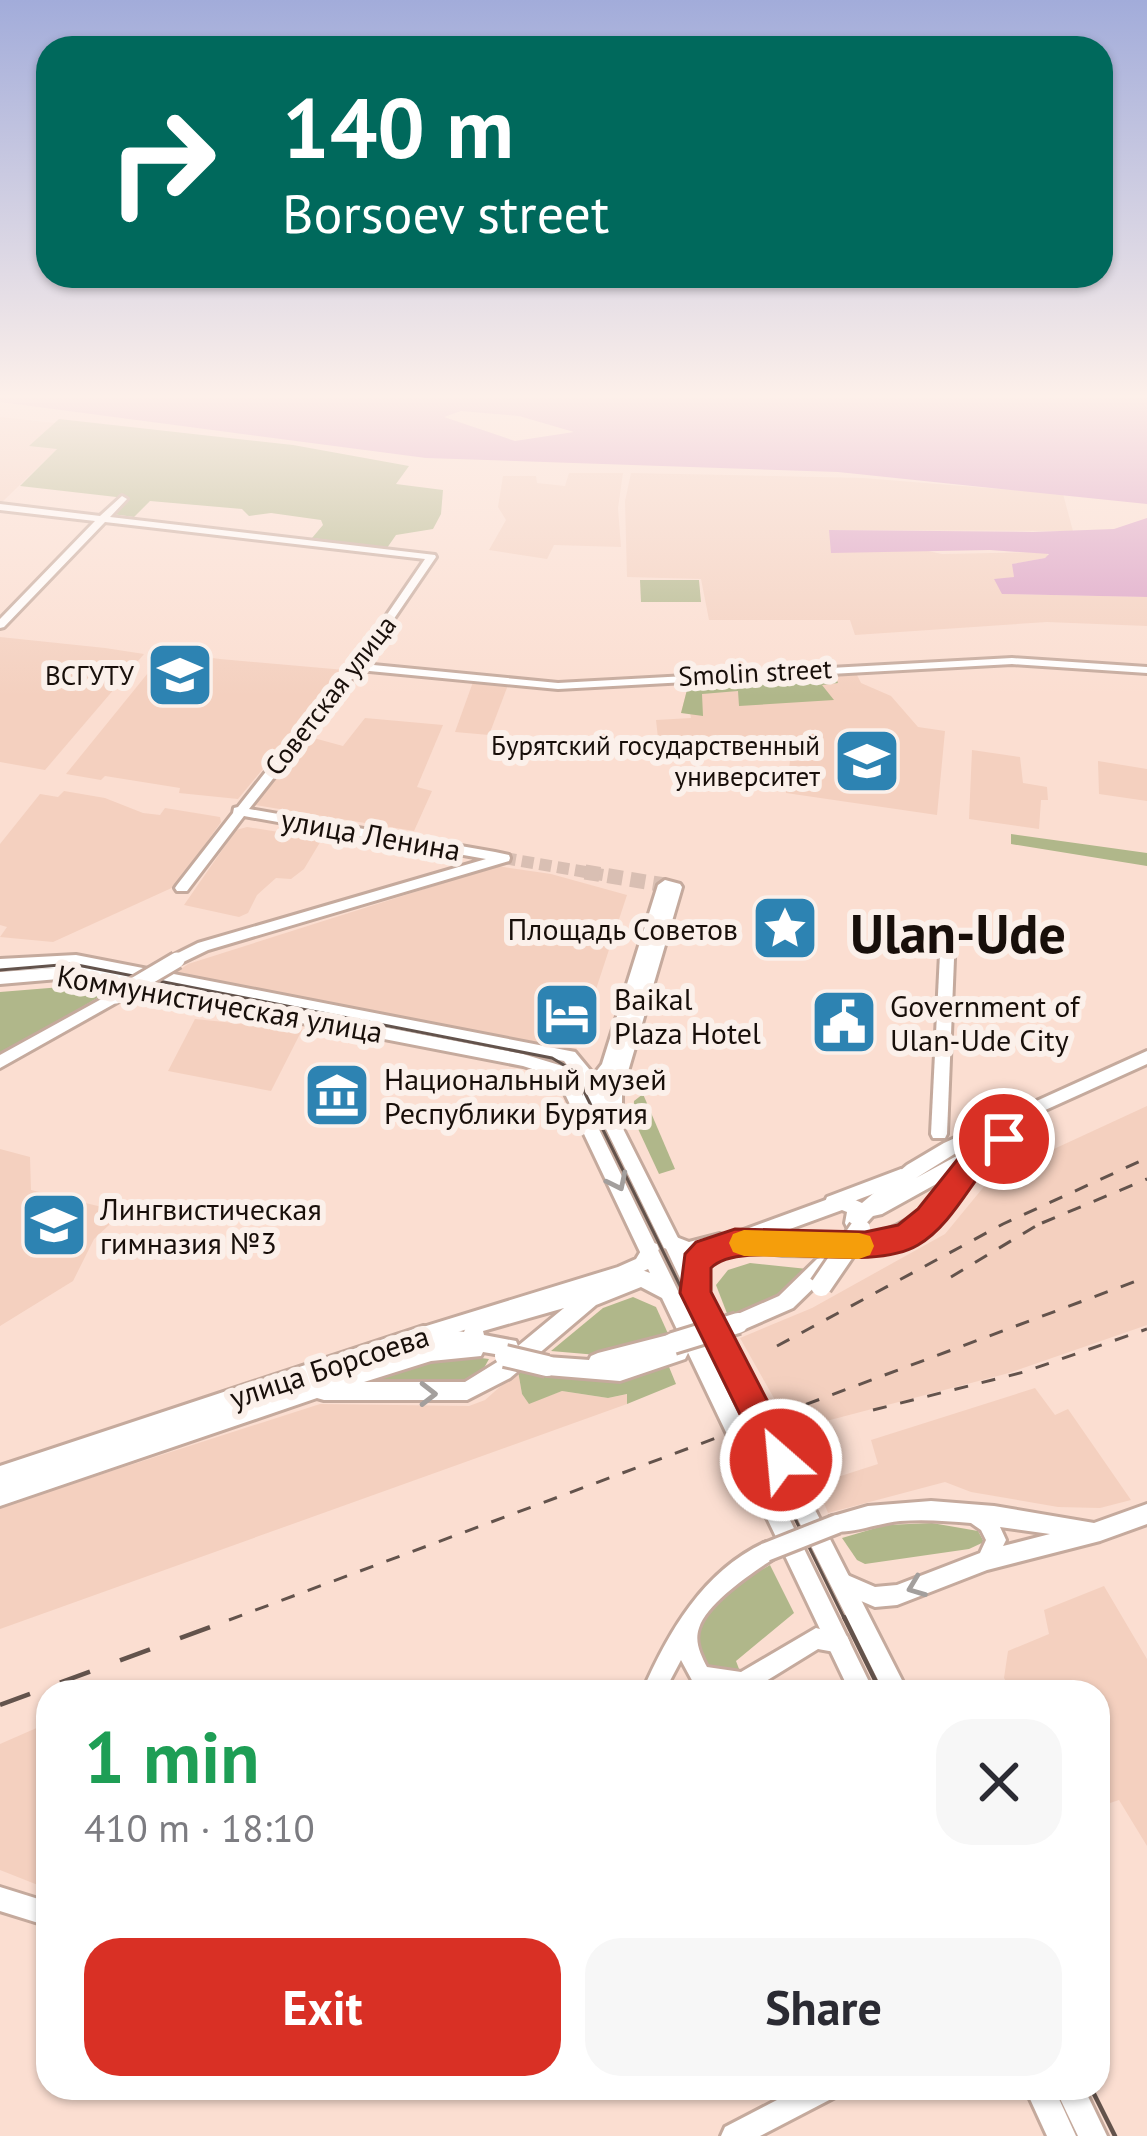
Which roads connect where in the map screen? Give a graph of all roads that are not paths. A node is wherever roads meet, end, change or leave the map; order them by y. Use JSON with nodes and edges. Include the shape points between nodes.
{"nodes":[{"id":1,"x":122,"y":499,"type":"dead end"},
{"id":2,"x":0,"y":507,"type":"edge"},
{"id":3,"x":104,"y":517,"type":"junction"},
{"id":4,"x":0,"y":625,"type":"edge"},
{"id":5,"x":361,"y":665,"type":"junction"},
{"id":6,"x":1147,"y":668,"type":"edge"},
{"id":7,"x":238,"y":811,"type":"junction"},
{"id":8,"x":670,"y":886,"type":"dead end"},
{"id":9,"x":182,"y":888,"type":"dead end"},
{"id":10,"x":948,"y":934,"type":"dead end"},
{"id":11,"x":0,"y":965,"type":"edge"},
{"id":12,"x":46,"y":965,"type":"junction"},
{"id":13,"x":643,"y":971,"type":"junction"},
{"id":14,"x":0,"y":978,"type":"edge"},
{"id":15,"x":1147,"y":1061,"type":"edge"},
{"id":16,"x":0,"y":1062,"type":"edge"},
{"id":17,"x":593,"y":1086,"type":"junction"},
{"id":18,"x":586,"y":1114,"type":"junction"},
{"id":19,"x":615,"y":1127,"type":"junction"},
{"id":20,"x":939,"y":1134,"type":"junction"},
{"id":21,"x":980,"y":1145,"type":"junction"},
{"id":22,"x":951,"y":1150,"type":"junction"},
{"id":23,"x":903,"y":1175,"type":"junction"},
{"id":24,"x":857,"y":1224,"type":"junction"},
{"id":25,"x":748,"y":1236,"type":"junction"},
{"id":26,"x":661,"y":1246,"type":"junction"},
{"id":27,"x":626,"y":1282,"type":"junction"},
{"id":28,"x":684,"y":1294,"type":"junction"},
{"id":29,"x":423,"y":1335,"type":"junction"},
{"id":30,"x":476,"y":1340,"type":"junction"},
{"id":31,"x":507,"y":1352,"type":"junction"},
{"id":32,"x":311,"y":1390,"type":"junction"},
{"id":33,"x":0,"y":1476,"type":"edge"},
{"id":34,"x":0,"y":1495,"type":"edge"},
{"id":35,"x":1147,"y":1514,"type":"edge"},
{"id":36,"x":976,"y":1516,"type":"junction"},
{"id":37,"x":1100,"y":1532,"type":"junction"},
{"id":38,"x":987,"y":1560,"type":"junction"},
{"id":39,"x":845,"y":1584,"type":"junction"},
{"id":40,"x":689,"y":1624,"type":"junction"},
{"id":41,"x":828,"y":1640,"type":"junction"},
{"id":42,"x":659,"y":1680,"type":"edge"},
{"id":43,"x":712,"y":1680,"type":"edge"},
{"id":44,"x":749,"y":1680,"type":"edge"},
{"id":45,"x":854,"y":1680,"type":"edge"},
{"id":46,"x":890,"y":1680,"type":"edge"},
{"id":47,"x":0,"y":1899,"type":"edge"},
{"id":48,"x":36,"y":1910,"type":"edge"},
{"id":49,"x":803,"y":2100,"type":"edge"},
{"id":50,"x":1045,"y":2100,"type":"edge"},
{"id":51,"x":1075,"y":2100,"type":"edge"},
{"id":52,"x":734,"y":2136,"type":"edge"},
{"id":53,"x":1062,"y":2136,"type":"edge"},
{"id":54,"x":1093,"y":2136,"type":"edge"}],
"edges":[{"from":1,"to":3,"type":"main road"},
{"from":2,"to":3,"type":"main road"},
{"from":3,"to":4,"type":"main road"},
{"from":3,"to":5,"type":"main road","name":"Советская улица","via":[[431,557]]},
{"from":5,"to":6,"type":"main road","via":[[558,686],[1012,661]]},
{"from":5,"to":7,"type":"main road","name":"Советская улица"},
{"from":7,"to":9,"type":"main road","name":"Советская улица"},
{"from":7,"to":16,"type":"main road","name":"улица Ленина","bridge":true,"via":[[504,858],[203,946]]},
{"from":8,"to":13,"type":"main road"},
{"from":10,"to":20,"type":"main road"},
{"from":11,"to":12,"type":"main road"},
{"from":12,"to":14,"type":"main road"},
{"from":12,"to":17,"type":"main road","via":[[569,1056]]},
{"from":12,"to":18,"type":"main road","name":"Коммунистическая улица","via":[[556,1068]]},
{"from":13,"to":17,"type":"main road","via":[[609,1066]]},
{"from":13,"to":19,"type":"main road","via":[[614,1092]]},
{"from":15,"to":21,"type":"main road"},
{"from":17,"to":18,"type":"main road"},
{"from":17,"to":19,"type":"main road"},
{"from":18,"to":26,"type":"main road","name":"Коммунистическая улица","one_way":true},
{"from":19,"to":26,"type":"main road"},
{"from":20,"to":21,"type":"main road"},
{"from":20,"to":22,"type":"main road"},
{"from":21,"to":22,"type":"main road"},
{"from":21,"to":24,"type":"main road"},
{"from":21,"to":25,"type":"main road","via":[[929,1218],[896,1240],[792,1247]]},
{"from":22,"to":23,"type":"main road"},
{"from":23,"to":24,"type":"main road"},
{"from":23,"to":25,"type":"main road"},
{"from":24,"to":25,"type":"main road","via":[[855,1207],[842,1202]]},
{"from":24,"to":31,"type":"main road","bridge":true,"via":[[787,1312],[620,1372]]},
{"from":25,"to":26,"type":"main road","via":[[689,1249]]},
{"from":25,"to":28,"type":"main road","via":[[707,1252]]},
{"from":26,"to":28,"type":"main road"},
{"from":26,"to":29,"type":"main road","name":"улица Борсоева","via":[[622,1273]]},
{"from":27,"to":28,"type":"main road","via":[[642,1278]]},
{"from":27,"to":30,"type":"main road","via":[[477,1324]]},
{"from":32,"to":27,"type":"main road","one_way":true,"via":[[467,1391],[589,1299]]},
{"from":28,"to":39,"type":"main road"},
{"from":28,"to":41,"type":"main road","via":[[821,1600]]},
{"from":29,"to":30,"type":"main road"},
{"from":29,"to":33,"type":"main road","name":"улица Борсоева"},
{"from":30,"to":31,"type":"main road"},
{"from":31,"to":32,"type":"main road","name":"улица Борсоева","via":[[430,1352]]},
{"from":32,"to":34,"type":"main road","name":"улица Борсоева"},
{"from":35,"to":37,"type":"main road"},
{"from":36,"to":37,"type":"main road"},
{"from":36,"to":38,"type":"main road","via":[[996,1540]]},
{"from":36,"to":40,"type":"main road","bridge":true,"via":[[896,1508],[837,1524],[766,1552],[715,1586]]},
{"from":37,"to":38,"type":"main road"},
{"from":38,"to":39,"type":"main road","one_way":true,"via":[[884,1598]]},
{"from":39,"to":46,"type":"main road"},
{"from":40,"to":42,"type":"main road"},
{"from":40,"to":43,"type":"main road","via":[[688,1652],[701,1677]]},
{"from":41,"to":44,"type":"main road"},
{"from":41,"to":45,"type":"main road"},
{"from":47,"to":48,"type":"main road"},
{"from":49,"to":52,"type":"main road"},
{"from":50,"to":53,"type":"main road"},
{"from":51,"to":54,"type":"main road"}]}
